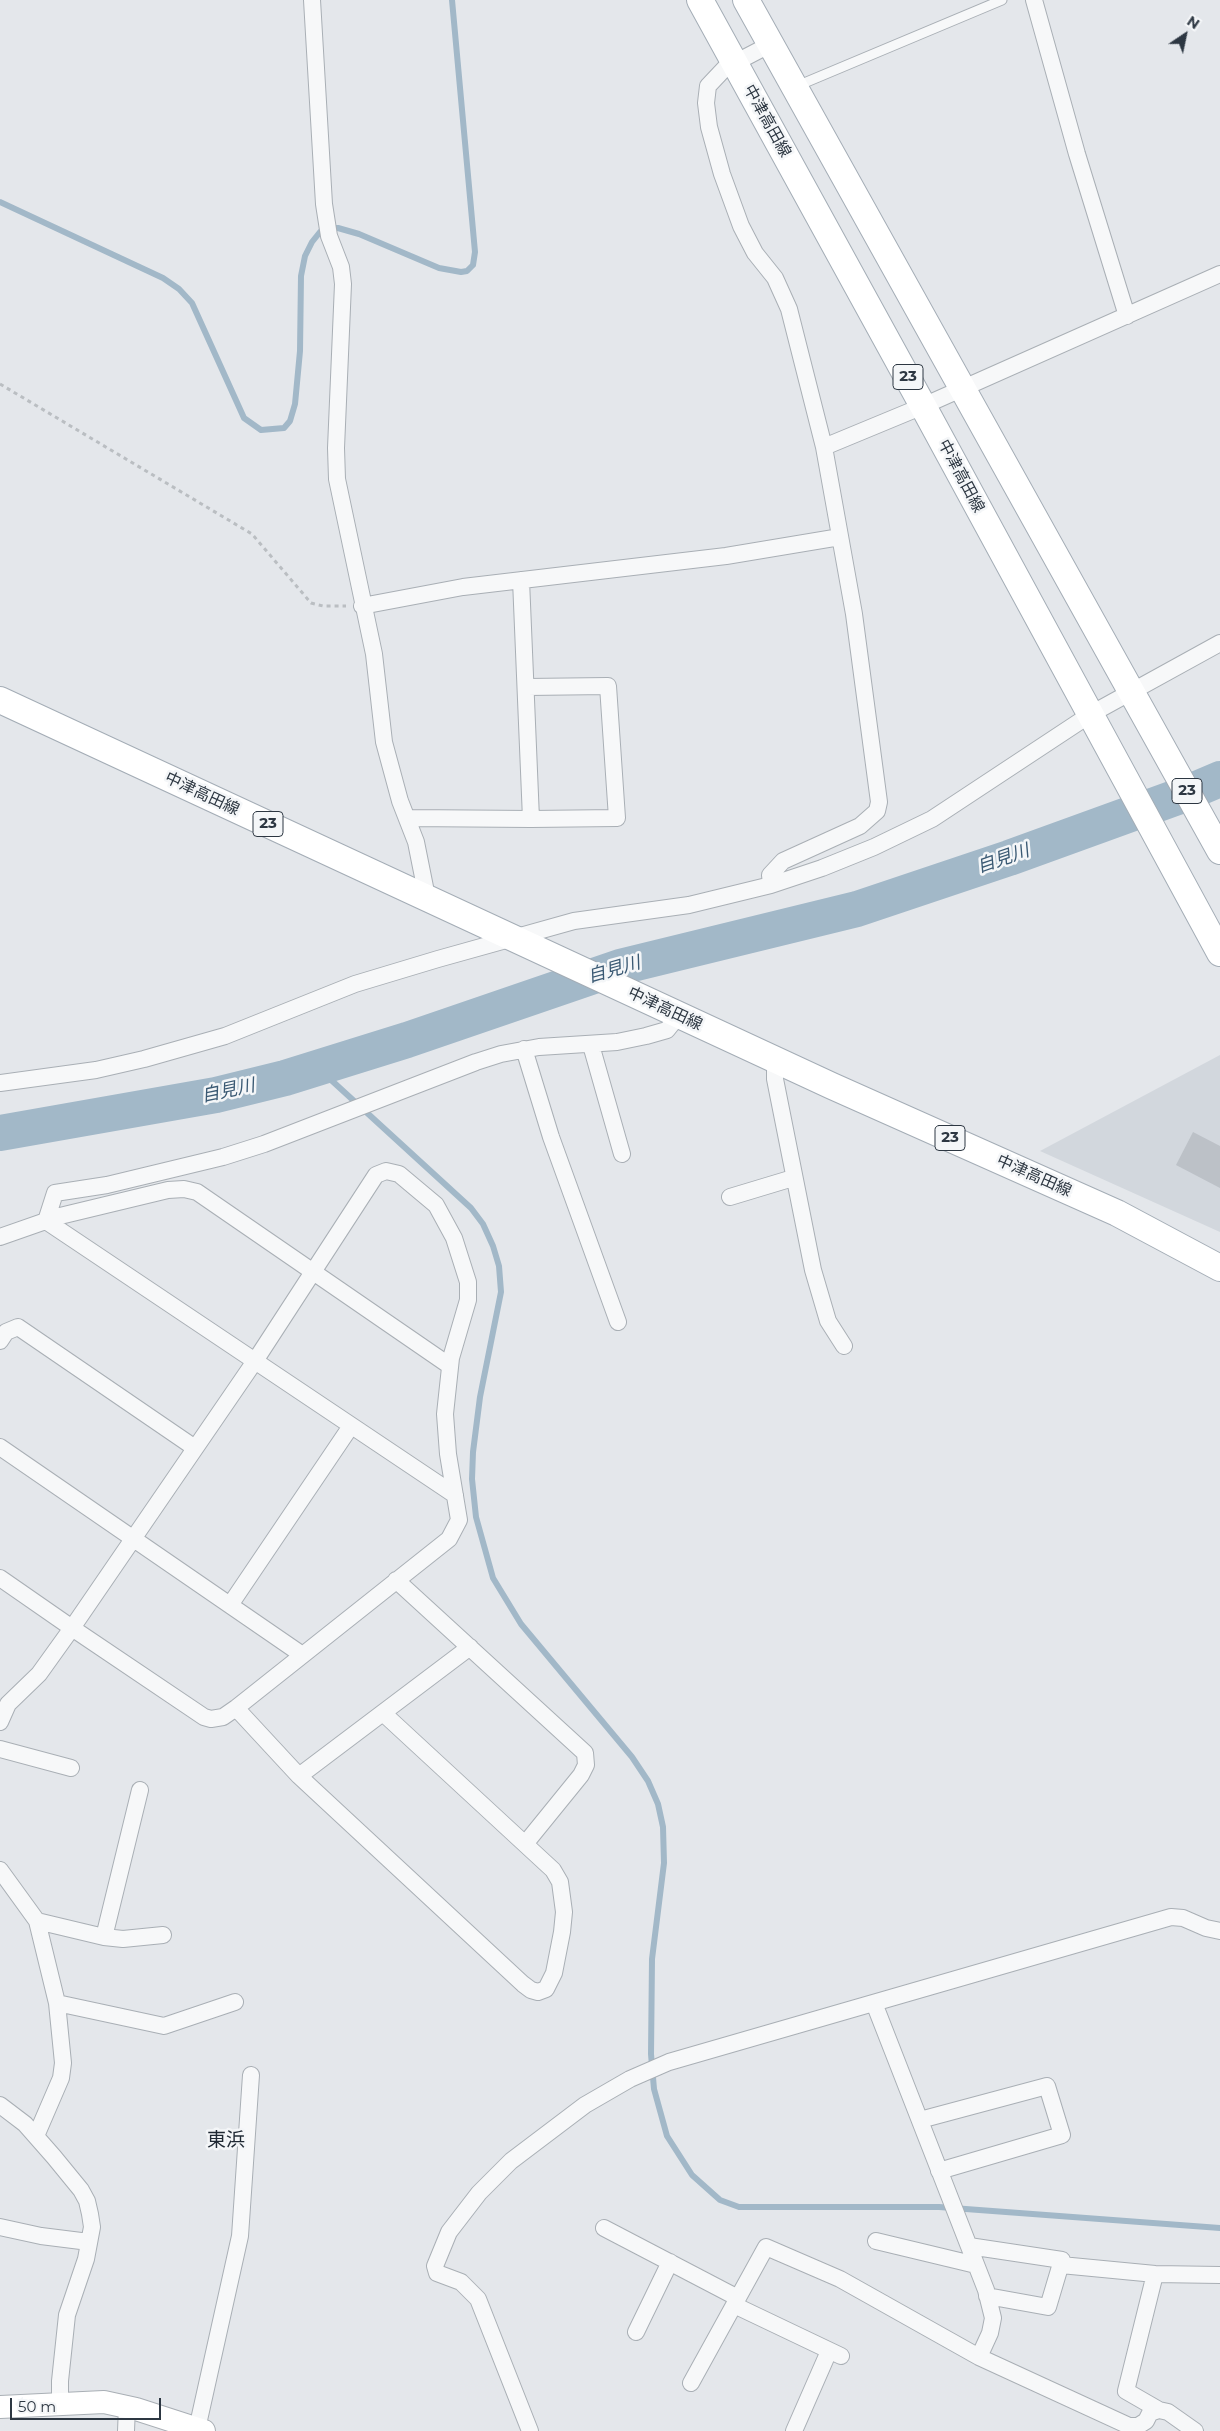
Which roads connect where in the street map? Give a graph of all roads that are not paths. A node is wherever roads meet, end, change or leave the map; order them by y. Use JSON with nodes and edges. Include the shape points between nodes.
{"nodes":[{"id":1,"x":312,"y":0,"type":"edge"},
{"id":2,"x":700,"y":0,"type":"edge"},
{"id":3,"x":746,"y":0,"type":"edge"},
{"id":4,"x":1002,"y":0,"type":"edge"},
{"id":5,"x":1034,"y":0,"type":"edge"},
{"id":6,"x":771,"y":44,"type":"junction"},
{"id":7,"x":734,"y":62,"type":"junction"},
{"id":8,"x":795,"y":87,"type":"junction"},
{"id":9,"x":1220,"y":274,"type":"edge"},
{"id":10,"x":1126,"y":316,"type":"junction"},
{"id":11,"x":963,"y":388,"type":"junction"},
{"id":12,"x":923,"y":406,"type":"junction"},
{"id":13,"x":824,"y":447,"type":"junction"},
{"id":14,"x":840,"y":536,"type":"junction"},
{"id":15,"x":521,"y":580,"type":"junction"},
{"id":16,"x":362,"y":606,"type":"junction"},
{"id":17,"x":1220,"y":643,"type":"edge"},
{"id":18,"x":527,"y":687,"type":"junction"},
{"id":19,"x":0,"y":700,"type":"edge"},
{"id":20,"x":1090,"y":714,"type":"junction"},
{"id":21,"x":407,"y":818,"type":"junction"},
{"id":22,"x":531,"y":819,"type":"junction"},
{"id":23,"x":1217,"y":847,"type":"edge"},
{"id":24,"x":771,"y":885,"type":"junction"},
{"id":25,"x":427,"y":897,"type":"junction"},
{"id":26,"x":525,"y":944,"type":"junction"},
{"id":27,"x":1220,"y":954,"type":"edge"},
{"id":28,"x":677,"y":1014,"type":"junction"},
{"id":29,"x":590,"y":1045,"type":"junction"},
{"id":30,"x":524,"y":1049,"type":"junction"},
{"id":31,"x":775,"y":1060,"type":"junction"},
{"id":32,"x":0,"y":1084,"type":"edge"},
{"id":33,"x":622,"y":1154,"type":"dead end"},
{"id":34,"x":793,"y":1178,"type":"junction"},
{"id":35,"x":730,"y":1197,"type":"dead end"},
{"id":36,"x":46,"y":1221,"type":"junction"},
{"id":37,"x":0,"y":1237,"type":"edge"},
{"id":38,"x":1220,"y":1268,"type":"edge"},
{"id":39,"x":314,"y":1273,"type":"junction"},
{"id":40,"x":618,"y":1322,"type":"dead end"},
{"id":41,"x":0,"y":1341,"type":"edge"},
{"id":42,"x":844,"y":1346,"type":"dead end"},
{"id":43,"x":255,"y":1361,"type":"junction"},
{"id":44,"x":450,"y":1366,"type":"junction"},
{"id":45,"x":351,"y":1426,"type":"junction"},
{"id":46,"x":0,"y":1447,"type":"edge"},
{"id":47,"x":195,"y":1448,"type":"junction"},
{"id":48,"x":454,"y":1495,"type":"junction"},
{"id":49,"x":133,"y":1539,"type":"junction"},
{"id":50,"x":0,"y":1578,"type":"edge"},
{"id":51,"x":396,"y":1580,"type":"junction"},
{"id":52,"x":230,"y":1605,"type":"junction"},
{"id":53,"x":72,"y":1628,"type":"junction"},
{"id":54,"x":470,"y":1647,"type":"junction"},
{"id":55,"x":302,"y":1654,"type":"junction"},
{"id":56,"x":236,"y":1708,"type":"junction"},
{"id":57,"x":382,"y":1713,"type":"junction"},
{"id":58,"x":0,"y":1722,"type":"edge"},
{"id":59,"x":0,"y":1749,"type":"edge"},
{"id":60,"x":71,"y":1768,"type":"dead end"},
{"id":61,"x":298,"y":1776,"type":"junction"},
{"id":62,"x":140,"y":1790,"type":"dead end"},
{"id":63,"x":525,"y":1844,"type":"junction"},
{"id":64,"x":0,"y":1870,"type":"edge"},
{"id":65,"x":37,"y":1921,"type":"junction"},
{"id":66,"x":1220,"y":1931,"type":"edge"},
{"id":67,"x":164,"y":1935,"type":"dead end"},
{"id":68,"x":104,"y":1937,"type":"junction"},
{"id":69,"x":235,"y":2002,"type":"dead end"},
{"id":70,"x":57,"y":2003,"type":"junction"},
{"id":71,"x":874,"y":2004,"type":"junction"},
{"id":72,"x":250,"y":2075,"type":"dead end"},
{"id":73,"x":0,"y":2105,"type":"edge"},
{"id":74,"x":920,"y":2120,"type":"junction"},
{"id":75,"x":36,"y":2136,"type":"junction"},
{"id":76,"x":939,"y":2171,"type":"junction"},
{"id":77,"x":0,"y":2227,"type":"edge"},
{"id":78,"x":604,"y":2228,"type":"dead end"},
{"id":79,"x":876,"y":2241,"type":"dead end"},
{"id":80,"x":89,"y":2242,"type":"junction"},
{"id":81,"x":969,"y":2246,"type":"junction"},
{"id":82,"x":670,"y":2262,"type":"junction"},
{"id":83,"x":976,"y":2265,"type":"junction"},
{"id":84,"x":1061,"y":2265,"type":"junction"},
{"id":85,"x":1155,"y":2274,"type":"junction"},
{"id":86,"x":1220,"y":2275,"type":"edge"},
{"id":87,"x":988,"y":2296,"type":"junction"},
{"id":88,"x":736,"y":2301,"type":"junction"},
{"id":89,"x":636,"y":2332,"type":"dead end"},
{"id":90,"x":979,"y":2357,"type":"junction"},
{"id":91,"x":691,"y":2383,"type":"dead end"},
{"id":92,"x":60,"y":2403,"type":"junction"},
{"id":93,"x":0,"y":2407,"type":"edge"},
{"id":94,"x":127,"y":2407,"type":"junction"},
{"id":95,"x":1159,"y":2410,"type":"junction"},
{"id":96,"x":201,"y":2430,"type":"edge"},
{"id":97,"x":126,"y":2431,"type":"edge"},
{"id":98,"x":530,"y":2431,"type":"edge"},
{"id":99,"x":794,"y":2431,"type":"edge"},
{"id":100,"x":1195,"y":2431,"type":"edge"}],
"edges":[{"from":1,"to":16,"type":"street","via":[[324,204],[330,236],[341,267],[342,284],[335,463]]},
{"from":2,"to":7,"type":"main road","name":"中津高田線","number":"23"},
{"from":3,"to":6,"type":"main road","number":"23"},
{"from":4,"to":8,"type":"lane"},
{"from":5,"to":10,"type":"street"},
{"from":6,"to":7,"type":"street"},
{"from":6,"to":8,"type":"main road","number":"23"},
{"from":7,"to":12,"type":"main road","name":"中津高田線","number":"23"},
{"from":7,"to":13,"type":"street","via":[[708,86],[709,127],[741,226],[755,253],[775,278],[789,309]]},
{"from":8,"to":11,"type":"main road","number":"23"},
{"from":9,"to":10,"type":"street"},
{"from":10,"to":11,"type":"street"},
{"from":11,"to":12,"type":"street"},
{"from":11,"to":23,"type":"main road","number":"23"},
{"from":12,"to":13,"type":"street"},
{"from":12,"to":20,"type":"main road","name":"中津高田線","number":"23"},
{"from":13,"to":14,"type":"street"},
{"from":14,"to":15,"type":"street","via":[[726,556]]},
{"from":14,"to":24,"type":"street","via":[[875,764],[877,811],[860,826],[783,860],[770,875]]},
{"from":15,"to":16,"type":"street","via":[[436,591]]},
{"from":15,"to":18,"type":"street"},
{"from":16,"to":21,"type":"street","via":[[374,654],[384,742]]},
{"from":17,"to":20,"type":"street"},
{"from":18,"to":22,"type":"street"},
{"from":18,"to":22,"type":"street","via":[[608,686],[617,818]]},
{"from":19,"to":25,"type":"main road","name":"中津高田線","number":"23"},
{"from":20,"to":24,"type":"street","via":[[932,818],[874,847]]},
{"from":20,"to":27,"type":"main road","name":"中津高田線","number":"23"},
{"from":21,"to":22,"type":"street"},
{"from":21,"to":25,"type":"street","via":[[416,842]]},
{"from":24,"to":26,"type":"street","via":[[689,905],[574,921]]},
{"from":25,"to":26,"type":"main road","name":"中津高田線","number":"23"},
{"from":26,"to":28,"type":"main road","name":"中津高田線","number":"23"},
{"from":26,"to":32,"type":"street","via":[[383,975],[225,1036],[144,1060]]},
{"from":28,"to":29,"type":"street","via":[[667,1030]]},
{"from":28,"to":31,"type":"main road","name":"中津高田線","number":"23"},
{"from":29,"to":30,"type":"street"},
{"from":29,"to":33,"type":"street"},
{"from":30,"to":36,"type":"street","via":[[476,1062],[222,1158],[116,1183],[55,1193]]},
{"from":30,"to":40,"type":"street","via":[[551,1137]]},
{"from":31,"to":34,"type":"street","via":[[775,1079]]},
{"from":31,"to":38,"type":"main road","name":"中津高田線","number":"23","via":[[1117,1213]]},
{"from":34,"to":35,"type":"street"},
{"from":34,"to":42,"type":"street","via":[[820,1297],[828,1321]]},
{"from":36,"to":37,"type":"street"},
{"from":36,"to":39,"type":"street","via":[[168,1190],[184,1189],[197,1192]]},
{"from":36,"to":43,"type":"street"},
{"from":39,"to":43,"type":"street"},
{"from":39,"to":44,"type":"street"},
{"from":39,"to":44,"type":"street","via":[[376,1175],[386,1171],[399,1174],[441,1212],[458,1247],[468,1282],[468,1300]]},
{"from":41,"to":47,"type":"street","via":[[6,1332],[18,1327]]},
{"from":43,"to":45,"type":"street"},
{"from":43,"to":47,"type":"street"},
{"from":44,"to":48,"type":"street","via":[[445,1432]]},
{"from":45,"to":48,"type":"street"},
{"from":45,"to":52,"type":"street"},
{"from":46,"to":49,"type":"street"},
{"from":47,"to":49,"type":"street"},
{"from":48,"to":51,"type":"street","via":[[459,1520],[449,1539]]},
{"from":49,"to":52,"type":"street"},
{"from":49,"to":53,"type":"street"},
{"from":50,"to":53,"type":"street"},
{"from":51,"to":54,"type":"street"},
{"from":51,"to":55,"type":"street"},
{"from":52,"to":55,"type":"street"},
{"from":53,"to":56,"type":"street","via":[[204,1717],[223,1717]]},
{"from":53,"to":58,"type":"street","via":[[39,1674],[8,1704]]},
{"from":54,"to":57,"type":"street"},
{"from":54,"to":63,"type":"street","via":[[585,1753],[586,1765],[581,1775]]},
{"from":55,"to":56,"type":"street"},
{"from":56,"to":61,"type":"street"},
{"from":57,"to":61,"type":"street"},
{"from":57,"to":63,"type":"street"},
{"from":59,"to":60,"type":"street"},
{"from":61,"to":63,"type":"street","via":[[523,1984],[538,1992],[550,1983],[557,1961],[564,1912],[563,1894],[553,1870]]},
{"from":62,"to":68,"type":"street"},
{"from":64,"to":65,"type":"street"},
{"from":65,"to":68,"type":"street"},
{"from":65,"to":70,"type":"street"},
{"from":66,"to":71,"type":"street","via":[[1171,1917]]},
{"from":67,"to":68,"type":"street"},
{"from":69,"to":70,"type":"street","via":[[164,2026]]},
{"from":70,"to":75,"type":"street","via":[[62,2078]]},
{"from":71,"to":74,"type":"street"},
{"from":71,"to":98,"type":"street","via":[[670,2062],[630,2079],[585,2105],[511,2161],[479,2193],[449,2232],[435,2266],[437,2274],[461,2282],[478,2299]]},
{"from":72,"to":96,"type":"street","via":[[240,2236]]},
{"from":73,"to":75,"type":"street"},
{"from":74,"to":76,"type":"street"},
{"from":74,"to":76,"type":"street","via":[[1047,2086],[1062,2134]]},
{"from":75,"to":80,"type":"street","via":[[74,2180],[87,2201],[92,2227]]},
{"from":76,"to":81,"type":"street"},
{"from":77,"to":80,"type":"street"},
{"from":78,"to":82,"type":"street"},
{"from":79,"to":83,"type":"street"},
{"from":80,"to":92,"type":"street","via":[[67,2315]]},
{"from":81,"to":83,"type":"street"},
{"from":81,"to":84,"type":"street","via":[[1062,2260]]},
{"from":82,"to":88,"type":"street"},
{"from":82,"to":89,"type":"street"},
{"from":83,"to":87,"type":"street"},
{"from":84,"to":85,"type":"street"},
{"from":84,"to":87,"type":"street","via":[[1048,2307]]},
{"from":85,"to":86,"type":"street"},
{"from":85,"to":95,"type":"street","via":[[1126,2391]]},
{"from":87,"to":90,"type":"street","via":[[993,2318]]},
{"from":88,"to":90,"type":"street","via":[[766,2247],[840,2279]]},
{"from":88,"to":91,"type":"street"},
{"from":88,"to":99,"type":"street","via":[[835,2353]]},
{"from":90,"to":95,"type":"street","via":[[1129,2426],[1138,2426]]},
{"from":92,"to":93,"type":"street"},
{"from":92,"to":94,"type":"street","via":[[104,2402]]},
{"from":94,"to":96,"type":"street"},
{"from":94,"to":97,"type":"street"},
{"from":95,"to":100,"type":"street","via":[[1168,2412]]}]}
